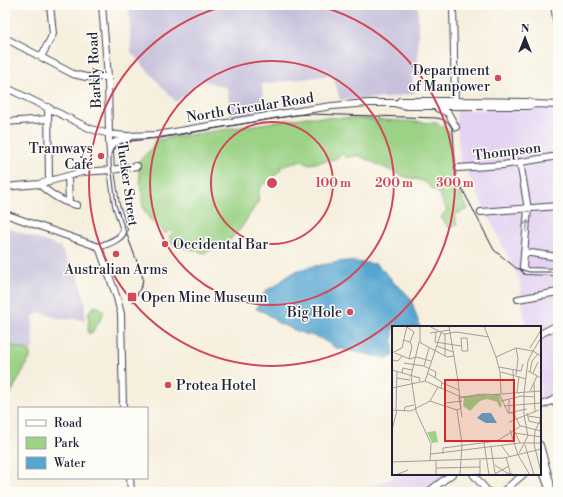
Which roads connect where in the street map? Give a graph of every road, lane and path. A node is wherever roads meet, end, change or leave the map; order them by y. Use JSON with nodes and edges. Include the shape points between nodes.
{"nodes":[{"id":1,"x":50,"y":5,"type":"edge"},
{"id":2,"x":102,"y":5,"type":"edge"},
{"id":3,"x":453,"y":5,"type":"edge"},
{"id":4,"x":554,"y":5,"type":"edge"},
{"id":5,"x":558,"y":31,"type":"edge"},
{"id":6,"x":5,"y":38,"type":"edge"},
{"id":7,"x":41,"y":57,"type":"junction"},
{"id":8,"x":108,"y":77,"type":"junction"},
{"id":9,"x":5,"y":87,"type":"edge"},
{"id":10,"x":394,"y":103,"type":"junction"},
{"id":11,"x":455,"y":103,"type":"junction"},
{"id":12,"x":558,"y":105,"type":"edge"},
{"id":13,"x":431,"y":106,"type":"junction"},
{"id":14,"x":48,"y":107,"type":"junction"},
{"id":15,"x":48,"y":119,"type":"junction"},
{"id":16,"x":5,"y":122,"type":"edge"},
{"id":17,"x":456,"y":127,"type":"dead end"},
{"id":18,"x":109,"y":134,"type":"junction"},
{"id":19,"x":147,"y":136,"type":"junction"},
{"id":20,"x":110,"y":150,"type":"junction"},
{"id":21,"x":558,"y":156,"type":"edge"},
{"id":22,"x":520,"y":162,"type":"junction"},
{"id":23,"x":137,"y":166,"type":"dead end"},
{"id":24,"x":458,"y":168,"type":"dead end"},
{"id":25,"x":111,"y":170,"type":"junction"},
{"id":26,"x":68,"y":176,"type":"junction"},
{"id":27,"x":49,"y":182,"type":"junction"},
{"id":28,"x":39,"y":184,"type":"junction"},
{"id":29,"x":5,"y":187,"type":"edge"},
{"id":30,"x":69,"y":203,"type":"junction"},
{"id":31,"x":77,"y":205,"type":"dead end"},
{"id":32,"x":558,"y":206,"type":"edge"},
{"id":33,"x":528,"y":208,"type":"junction"},
{"id":34,"x":481,"y":212,"type":"dead end"},
{"id":35,"x":5,"y":214,"type":"edge"},
{"id":36,"x":99,"y":247,"type":"junction"},
{"id":37,"x":524,"y":252,"type":"junction"},
{"id":38,"x":558,"y":257,"type":"edge"},
{"id":39,"x":558,"y":272,"type":"edge"},
{"id":40,"x":558,"y":292,"type":"edge"},
{"id":41,"x":518,"y":299,"type":"dead end"},
{"id":42,"x":558,"y":325,"type":"edge"},
{"id":43,"x":541,"y":334,"type":"edge"},
{"id":44,"x":556,"y":399,"type":"edge"},
{"id":45,"x":541,"y":406,"type":"edge"},
{"id":46,"x":123,"y":407,"type":"edge"},
{"id":47,"x":558,"y":408,"type":"edge"},
{"id":48,"x":541,"y":456,"type":"edge"},
{"id":49,"x":542,"y":467,"type":"edge"},
{"id":50,"x":451,"y":475,"type":"edge"},
{"id":51,"x":474,"y":475,"type":"edge"},
{"id":52,"x":523,"y":475,"type":"edge"},
{"id":53,"x":130,"y":479,"type":"edge"},
{"id":54,"x":131,"y":492,"type":"edge"},
{"id":55,"x":428,"y":492,"type":"edge"},
{"id":56,"x":488,"y":492,"type":"edge"},
{"id":57,"x":502,"y":492,"type":"edge"}],
"edges":[{"from":1,"to":7,"type":"street","via":[[53,34]]},
{"from":2,"to":8,"type":"street","name":"Barkly Road"},
{"from":3,"to":11,"type":"street"},
{"from":4,"to":5,"type":"street"},
{"from":6,"to":7,"type":"street"},
{"from":7,"to":8,"type":"street","via":[[80,76]]},
{"from":8,"to":18,"type":"street","name":"Barkly Road"},
{"from":9,"to":14,"type":"street","name":"North Circular Road"},
{"from":10,"to":11,"type":"street","name":"North Circular Road"},
{"from":10,"to":13,"type":"street","name":"North Circular Road"},
{"from":10,"to":19,"type":"street","name":"North Circular Road","via":[[332,106]]},
{"from":11,"to":12,"type":"street","via":[[528,102]]},
{"from":11,"to":13,"type":"street","name":"North Circular Road"},
{"from":13,"to":17,"type":"street","via":[[446,112]]},
{"from":14,"to":15,"type":"street"},
{"from":14,"to":18,"type":"street","name":"North Circular Road","via":[[86,127]]},
{"from":15,"to":16,"type":"street"},
{"from":15,"to":27,"type":"street"},
{"from":18,"to":19,"type":"street","name":"North Circular Road"},
{"from":18,"to":20,"type":"street","name":"Tucker Street"},
{"from":19,"to":20,"type":"street","via":[[119,140]]},
{"from":20,"to":25,"type":"street","name":"Tucker Street"},
{"from":21,"to":22,"type":"street","name":"Thompson"},
{"from":22,"to":24,"type":"street","name":"Thompson"},
{"from":22,"to":33,"type":"street"},
{"from":23,"to":25,"type":"street"},
{"from":25,"to":26,"type":"street","via":[[89,171]]},
{"from":25,"to":36,"type":"street","name":"Tucker Street","via":[[116,205],[124,230],[118,238]]},
{"from":26,"to":27,"type":"street"},
{"from":26,"to":30,"type":"street"},
{"from":27,"to":28,"type":"street"},
{"from":28,"to":29,"type":"street"},
{"from":28,"to":30,"type":"street"},
{"from":30,"to":31,"type":"street"},
{"from":32,"to":33,"type":"street"},
{"from":33,"to":34,"type":"street"},
{"from":37,"to":33,"type":"street","one_way":true},
{"from":35,"to":36,"type":"street"},
{"from":36,"to":46,"type":"street","via":[[120,309]]},
{"from":37,"to":38,"type":"street"},
{"from":37,"to":39,"type":"street","via":[[523,267],[526,271]]},
{"from":40,"to":41,"type":"street"},
{"from":42,"to":43,"type":"street"},
{"from":44,"to":45,"type":"street"},
{"from":44,"to":47,"type":"street"},
{"from":48,"to":49,"type":"street"},
{"from":50,"to":55,"type":"street"},
{"from":51,"to":56,"type":"street"},
{"from":52,"to":57,"type":"street"},
{"from":53,"to":54,"type":"street"}]}
